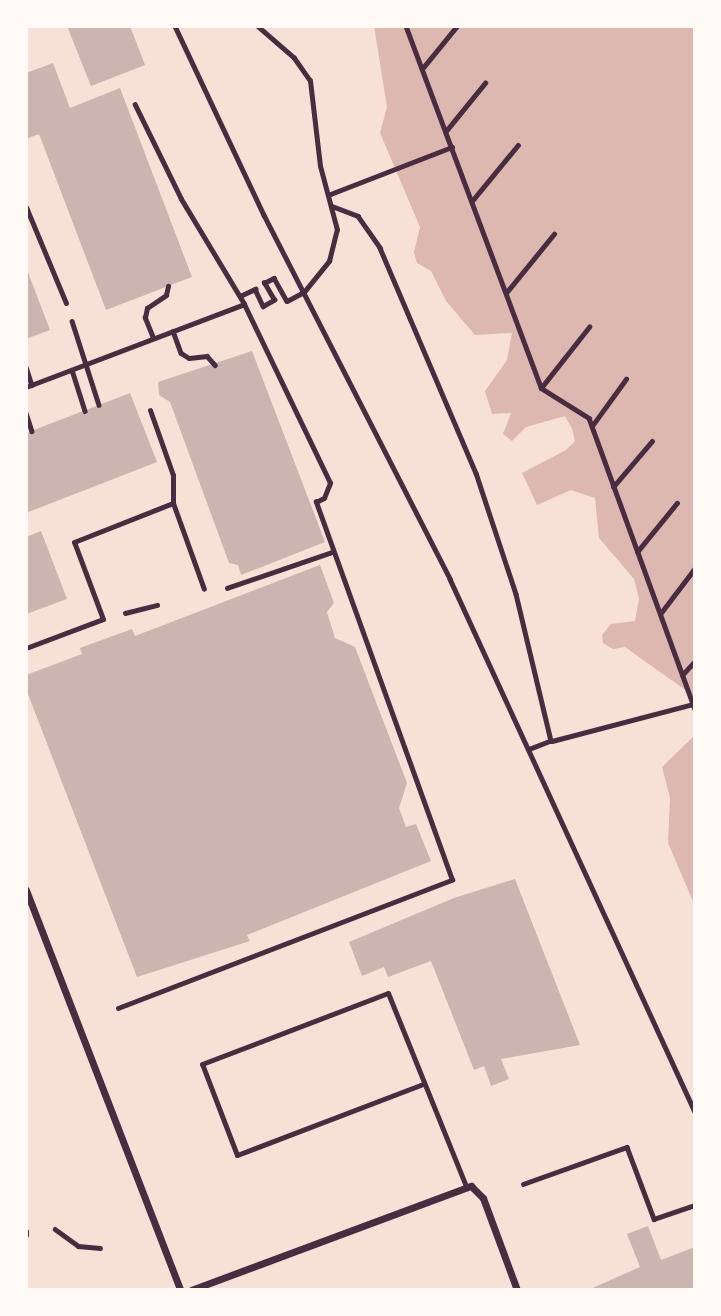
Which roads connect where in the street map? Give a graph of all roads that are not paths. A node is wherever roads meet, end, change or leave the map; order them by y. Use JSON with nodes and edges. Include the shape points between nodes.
{"nodes":[{"id":1,"x":26,"y":207,"type":"edge"},
{"id":2,"x":66,"y":303,"type":"road end"},
{"id":3,"x":150,"y":410,"type":"dead end"},
{"id":4,"x":173,"y":503,"type":"junction"},
{"id":5,"x":204,"y":589,"type":"dead end"},
{"id":6,"x":26,"y":648,"type":"edge"},
{"id":7,"x":26,"y":890,"type":"edge"},
{"id":8,"x":30,"y":909,"type":"edge"},
{"id":9,"x":423,"y":1084,"type":"junction"},
{"id":10,"x":466,"y":1186,"type":"junction"},
{"id":11,"x":180,"y":1290,"type":"edge"},
{"id":12,"x":191,"y":1290,"type":"edge"},
{"id":13,"x":517,"y":1290,"type":"edge"}],
"edges":[{"from":1,"to":2,"type":"lane"},
{"from":3,"to":4,"type":"lane","via":[[173,475]]},
{"from":4,"to":5,"type":"lane"},
{"from":4,"to":6,"type":"lane","via":[[74,542],[103,619]]},
{"from":7,"to":8,"type":"street"},
{"from":8,"to":11,"type":"street"},
{"from":9,"to":9,"type":"lane","via":[[388,993],[202,1064],[237,1155]]},
{"from":9,"to":10,"type":"lane"},
{"from":10,"to":12,"type":"street"},
{"from":10,"to":13,"type":"street","via":[[476,1189]]}]}
